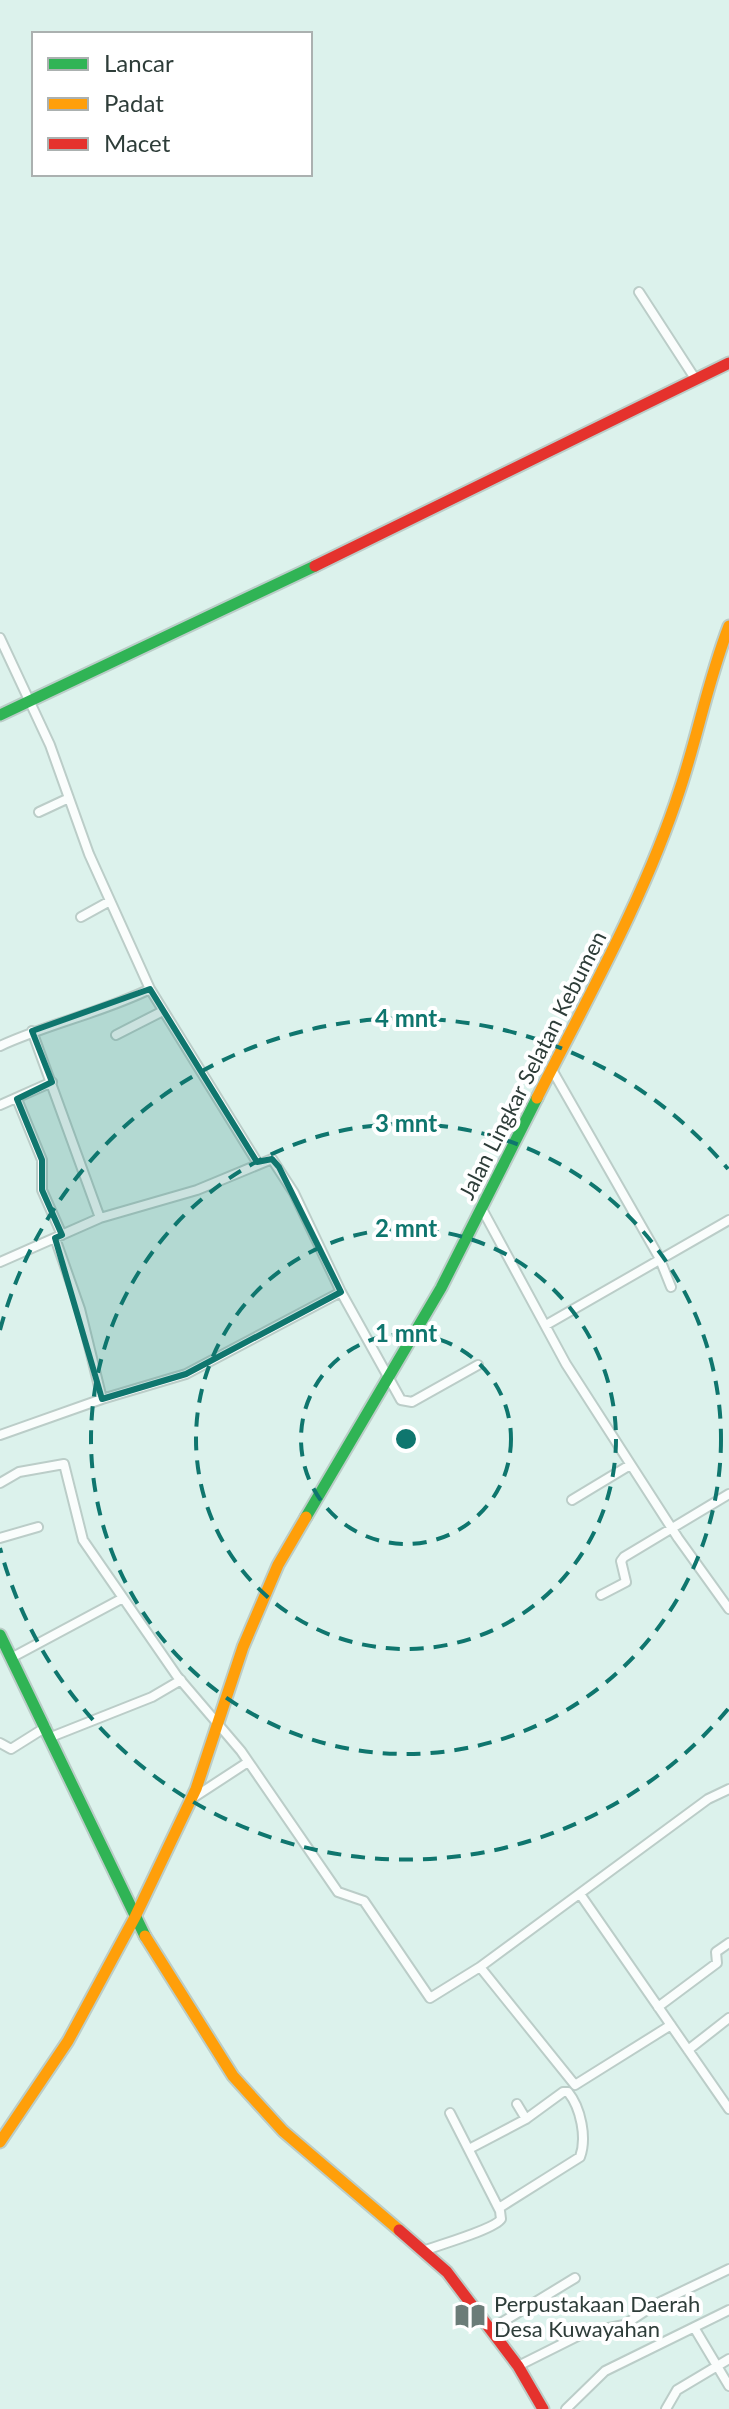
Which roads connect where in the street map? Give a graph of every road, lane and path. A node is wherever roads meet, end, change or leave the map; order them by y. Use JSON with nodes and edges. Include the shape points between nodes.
{"nodes":[{"id":1,"x":639,"y":292,"type":"dead end"},
{"id":2,"x":729,"y":363,"type":"edge"},
{"id":3,"x":696,"y":380,"type":"junction"},
{"id":4,"x":729,"y":626,"type":"edge"},
{"id":5,"x":0,"y":638,"type":"edge"},
{"id":6,"x":29,"y":701,"type":"junction"},
{"id":7,"x":0,"y":715,"type":"edge"},
{"id":8,"x":69,"y":798,"type":"junction"},
{"id":9,"x":39,"y":812,"type":"dead end"},
{"id":10,"x":110,"y":901,"type":"junction"},
{"id":11,"x":81,"y":917,"type":"dead end"},
{"id":12,"x":150,"y":989,"type":"junction"},
{"id":13,"x":163,"y":1011,"type":"junction"},
{"id":14,"x":32,"y":1031,"type":"junction"},
{"id":15,"x":116,"y":1035,"type":"dead end"},
{"id":16,"x":0,"y":1046,"type":"edge"},
{"id":17,"x":551,"y":1068,"type":"junction"},
{"id":18,"x":52,"y":1082,"type":"junction"},
{"id":19,"x":17,"y":1099,"type":"junction"},
{"id":20,"x":0,"y":1105,"type":"edge"},
{"id":21,"x":257,"y":1162,"type":"junction"},
{"id":22,"x":482,"y":1209,"type":"junction"},
{"id":23,"x":100,"y":1218,"type":"junction"},
{"id":24,"x":729,"y":1220,"type":"edge"},
{"id":25,"x":58,"y":1236,"type":"junction"},
{"id":26,"x":659,"y":1257,"type":"junction"},
{"id":27,"x":0,"y":1262,"type":"edge"},
{"id":28,"x":671,"y":1287,"type":"dead end"},
{"id":29,"x":341,"y":1292,"type":"junction"},
{"id":30,"x":546,"y":1325,"type":"junction"},
{"id":31,"x":478,"y":1365,"type":"dead end"},
{"id":32,"x":390,"y":1376,"type":"junction"},
{"id":33,"x":102,"y":1399,"type":"junction"},
{"id":34,"x":0,"y":1435,"type":"edge"},
{"id":35,"x":630,"y":1465,"type":"junction"},
{"id":36,"x":0,"y":1483,"type":"edge"},
{"id":37,"x":729,"y":1494,"type":"edge"},
{"id":38,"x":572,"y":1500,"type":"dead end"},
{"id":39,"x":38,"y":1527,"type":"dead end"},
{"id":40,"x":672,"y":1528,"type":"junction"},
{"id":41,"x":0,"y":1538,"type":"edge"},
{"id":42,"x":601,"y":1595,"type":"dead end"},
{"id":43,"x":123,"y":1598,"type":"junction"},
{"id":44,"x":729,"y":1609,"type":"edge"},
{"id":45,"x":0,"y":1635,"type":"edge"},
{"id":46,"x":11,"y":1658,"type":"junction"},
{"id":47,"x":181,"y":1680,"type":"junction"},
{"id":48,"x":219,"y":1726,"type":"junction"},
{"id":49,"x":48,"y":1732,"type":"junction"},
{"id":50,"x":0,"y":1743,"type":"edge"},
{"id":51,"x":248,"y":1762,"type":"junction"},
{"id":52,"x":729,"y":1789,"type":"edge"},
{"id":53,"x":192,"y":1798,"type":"junction"},
{"id":54,"x":580,"y":1894,"type":"junction"},
{"id":55,"x":135,"y":1917,"type":"junction"},
{"id":56,"x":729,"y":1943,"type":"edge"},
{"id":57,"x":480,"y":1967,"type":"junction"},
{"id":58,"x":658,"y":2007,"type":"junction"},
{"id":59,"x":729,"y":2018,"type":"edge"},
{"id":60,"x":671,"y":2025,"type":"junction"},
{"id":61,"x":688,"y":2050,"type":"junction"},
{"id":62,"x":569,"y":2080,"type":"junction"},
{"id":63,"x":565,"y":2091,"type":"junction"},
{"id":64,"x":517,"y":2104,"type":"dead end"},
{"id":65,"x":729,"y":2109,"type":"edge"},
{"id":66,"x":450,"y":2113,"type":"dead end"},
{"id":67,"x":526,"y":2119,"type":"junction"},
{"id":68,"x":0,"y":2142,"type":"edge"},
{"id":69,"x":469,"y":2149,"type":"junction"},
{"id":70,"x":499,"y":2208,"type":"junction"},
{"id":71,"x":423,"y":2251,"type":"junction"},
{"id":72,"x":729,"y":2269,"type":"edge"},
{"id":73,"x":575,"y":2278,"type":"dead end"},
{"id":74,"x":729,"y":2310,"type":"edge"},
{"id":75,"x":491,"y":2329,"type":"junction"},
{"id":76,"x":695,"y":2329,"type":"junction"},
{"id":77,"x":729,"y":2359,"type":"edge"},
{"id":78,"x":518,"y":2366,"type":"junction"},
{"id":79,"x":717,"y":2367,"type":"junction"},
{"id":80,"x":729,"y":2386,"type":"edge"},
{"id":81,"x":543,"y":2409,"type":"edge"},
{"id":82,"x":566,"y":2409,"type":"edge"},
{"id":83,"x":666,"y":2409,"type":"edge"}],
"edges":[{"from":1,"to":3,"type":"street"},
{"from":2,"to":3,"type":"main road"},
{"from":3,"to":6,"type":"main road"},
{"from":4,"to":17,"type":"main road","name":"Jalan Lingkar Selatan Kebumen","via":[[658,850]]},
{"from":5,"to":6,"type":"street"},
{"from":6,"to":7,"type":"main road"},
{"from":6,"to":8,"type":"street"},
{"from":8,"to":9,"type":"street"},
{"from":8,"to":10,"type":"street"},
{"from":10,"to":11,"type":"street"},
{"from":10,"to":12,"type":"street"},
{"from":12,"to":13,"type":"street"},
{"from":12,"to":14,"type":"street"},
{"from":13,"to":15,"type":"street"},
{"from":13,"to":21,"type":"street"},
{"from":14,"to":16,"type":"street"},
{"from":14,"to":18,"type":"street"},
{"from":17,"to":22,"type":"main road","name":"Jalan Lingkar Selatan Kebumen"},
{"from":17,"to":26,"type":"street"},
{"from":18,"to":19,"type":"street"},
{"from":18,"to":23,"type":"street"},
{"from":19,"to":20,"type":"street"},
{"from":19,"to":25,"type":"street","via":[[42,1160],[42,1190]]},
{"from":21,"to":23,"type":"street","via":[[197,1190]]},
{"from":21,"to":29,"type":"street","via":[[272,1159],[279,1167]]},
{"from":22,"to":30,"type":"street"},
{"from":22,"to":32,"type":"main road","name":"Jalan Lingkar Selatan Kebumen"},
{"from":23,"to":25,"type":"street"},
{"from":24,"to":26,"type":"street"},
{"from":25,"to":27,"type":"street"},
{"from":25,"to":33,"type":"street"},
{"from":26,"to":28,"type":"street"},
{"from":26,"to":30,"type":"street"},
{"from":29,"to":32,"type":"street"},
{"from":29,"to":33,"type":"street","via":[[186,1374]]},
{"from":30,"to":35,"type":"street"},
{"from":31,"to":32,"type":"street","via":[[409,1403],[401,1400]]},
{"from":32,"to":48,"type":"main road","name":"Jalan Lingkar Selatan Kebumen","via":[[271,1579]]},
{"from":33,"to":34,"type":"street"},
{"from":35,"to":38,"type":"street"},
{"from":35,"to":40,"type":"street"},
{"from":36,"to":43,"type":"street","via":[[19,1472],[64,1464],[83,1540]]},
{"from":37,"to":40,"type":"street"},
{"from":39,"to":41,"type":"street"},
{"from":40,"to":42,"type":"street","via":[[622,1559],[626,1582]]},
{"from":40,"to":44,"type":"street"},
{"from":43,"to":46,"type":"street"},
{"from":43,"to":47,"type":"street"},
{"from":45,"to":46,"type":"main road"},
{"from":46,"to":49,"type":"main road"},
{"from":47,"to":48,"type":"street"},
{"from":47,"to":49,"type":"street","via":[[143,1702]]},
{"from":48,"to":51,"type":"street"},
{"from":48,"to":53,"type":"main road","name":"Jalan Lingkar Selatan Kebumen"},
{"from":49,"to":50,"type":"street","via":[[11,1749]]},
{"from":49,"to":55,"type":"main road"},
{"from":51,"to":53,"type":"street"},
{"from":51,"to":57,"type":"street","via":[[338,1892],[364,1901],[430,1998]]},
{"from":52,"to":54,"type":"street","via":[[712,1796]]},
{"from":53,"to":55,"type":"main road","name":"Jalan Lingkar Selatan Kebumen"},
{"from":54,"to":57,"type":"street"},
{"from":54,"to":58,"type":"street"},
{"from":55,"to":68,"type":"main road","name":"Jalan Lingkar Selatan Kebumen","via":[[68,2041]]},
{"from":55,"to":71,"type":"main road","via":[[210,2043],[259,2107]]},
{"from":56,"to":58,"type":"street","via":[[716,1952],[717,1963]]},
{"from":57,"to":62,"type":"street"},
{"from":58,"to":60,"type":"street"},
{"from":59,"to":61,"type":"street"},
{"from":60,"to":61,"type":"street"},
{"from":60,"to":62,"type":"street","via":[[580,2084]]},
{"from":61,"to":65,"type":"street"},
{"from":62,"to":63,"type":"street"},
{"from":63,"to":67,"type":"street"},
{"from":63,"to":70,"type":"street","via":[[580,2113],[582,2155]]},
{"from":64,"to":67,"type":"street"},
{"from":66,"to":69,"type":"street"},
{"from":67,"to":69,"type":"street"},
{"from":69,"to":70,"type":"street"},
{"from":70,"to":71,"type":"street","via":[[501,2219],[495,2227]]},
{"from":71,"to":75,"type":"main road","via":[[447,2272]]},
{"from":72,"to":78,"type":"street","via":[[624,2325],[591,2331]]},
{"from":73,"to":75,"type":"street"},
{"from":74,"to":76,"type":"street"},
{"from":75,"to":78,"type":"main road"},
{"from":76,"to":79,"type":"street"},
{"from":76,"to":82,"type":"street","via":[[605,2371]]},
{"from":77,"to":79,"type":"street"},
{"from":78,"to":81,"type":"main road"},
{"from":79,"to":80,"type":"street"},
{"from":79,"to":83,"type":"street","via":[[677,2390]]}]}
